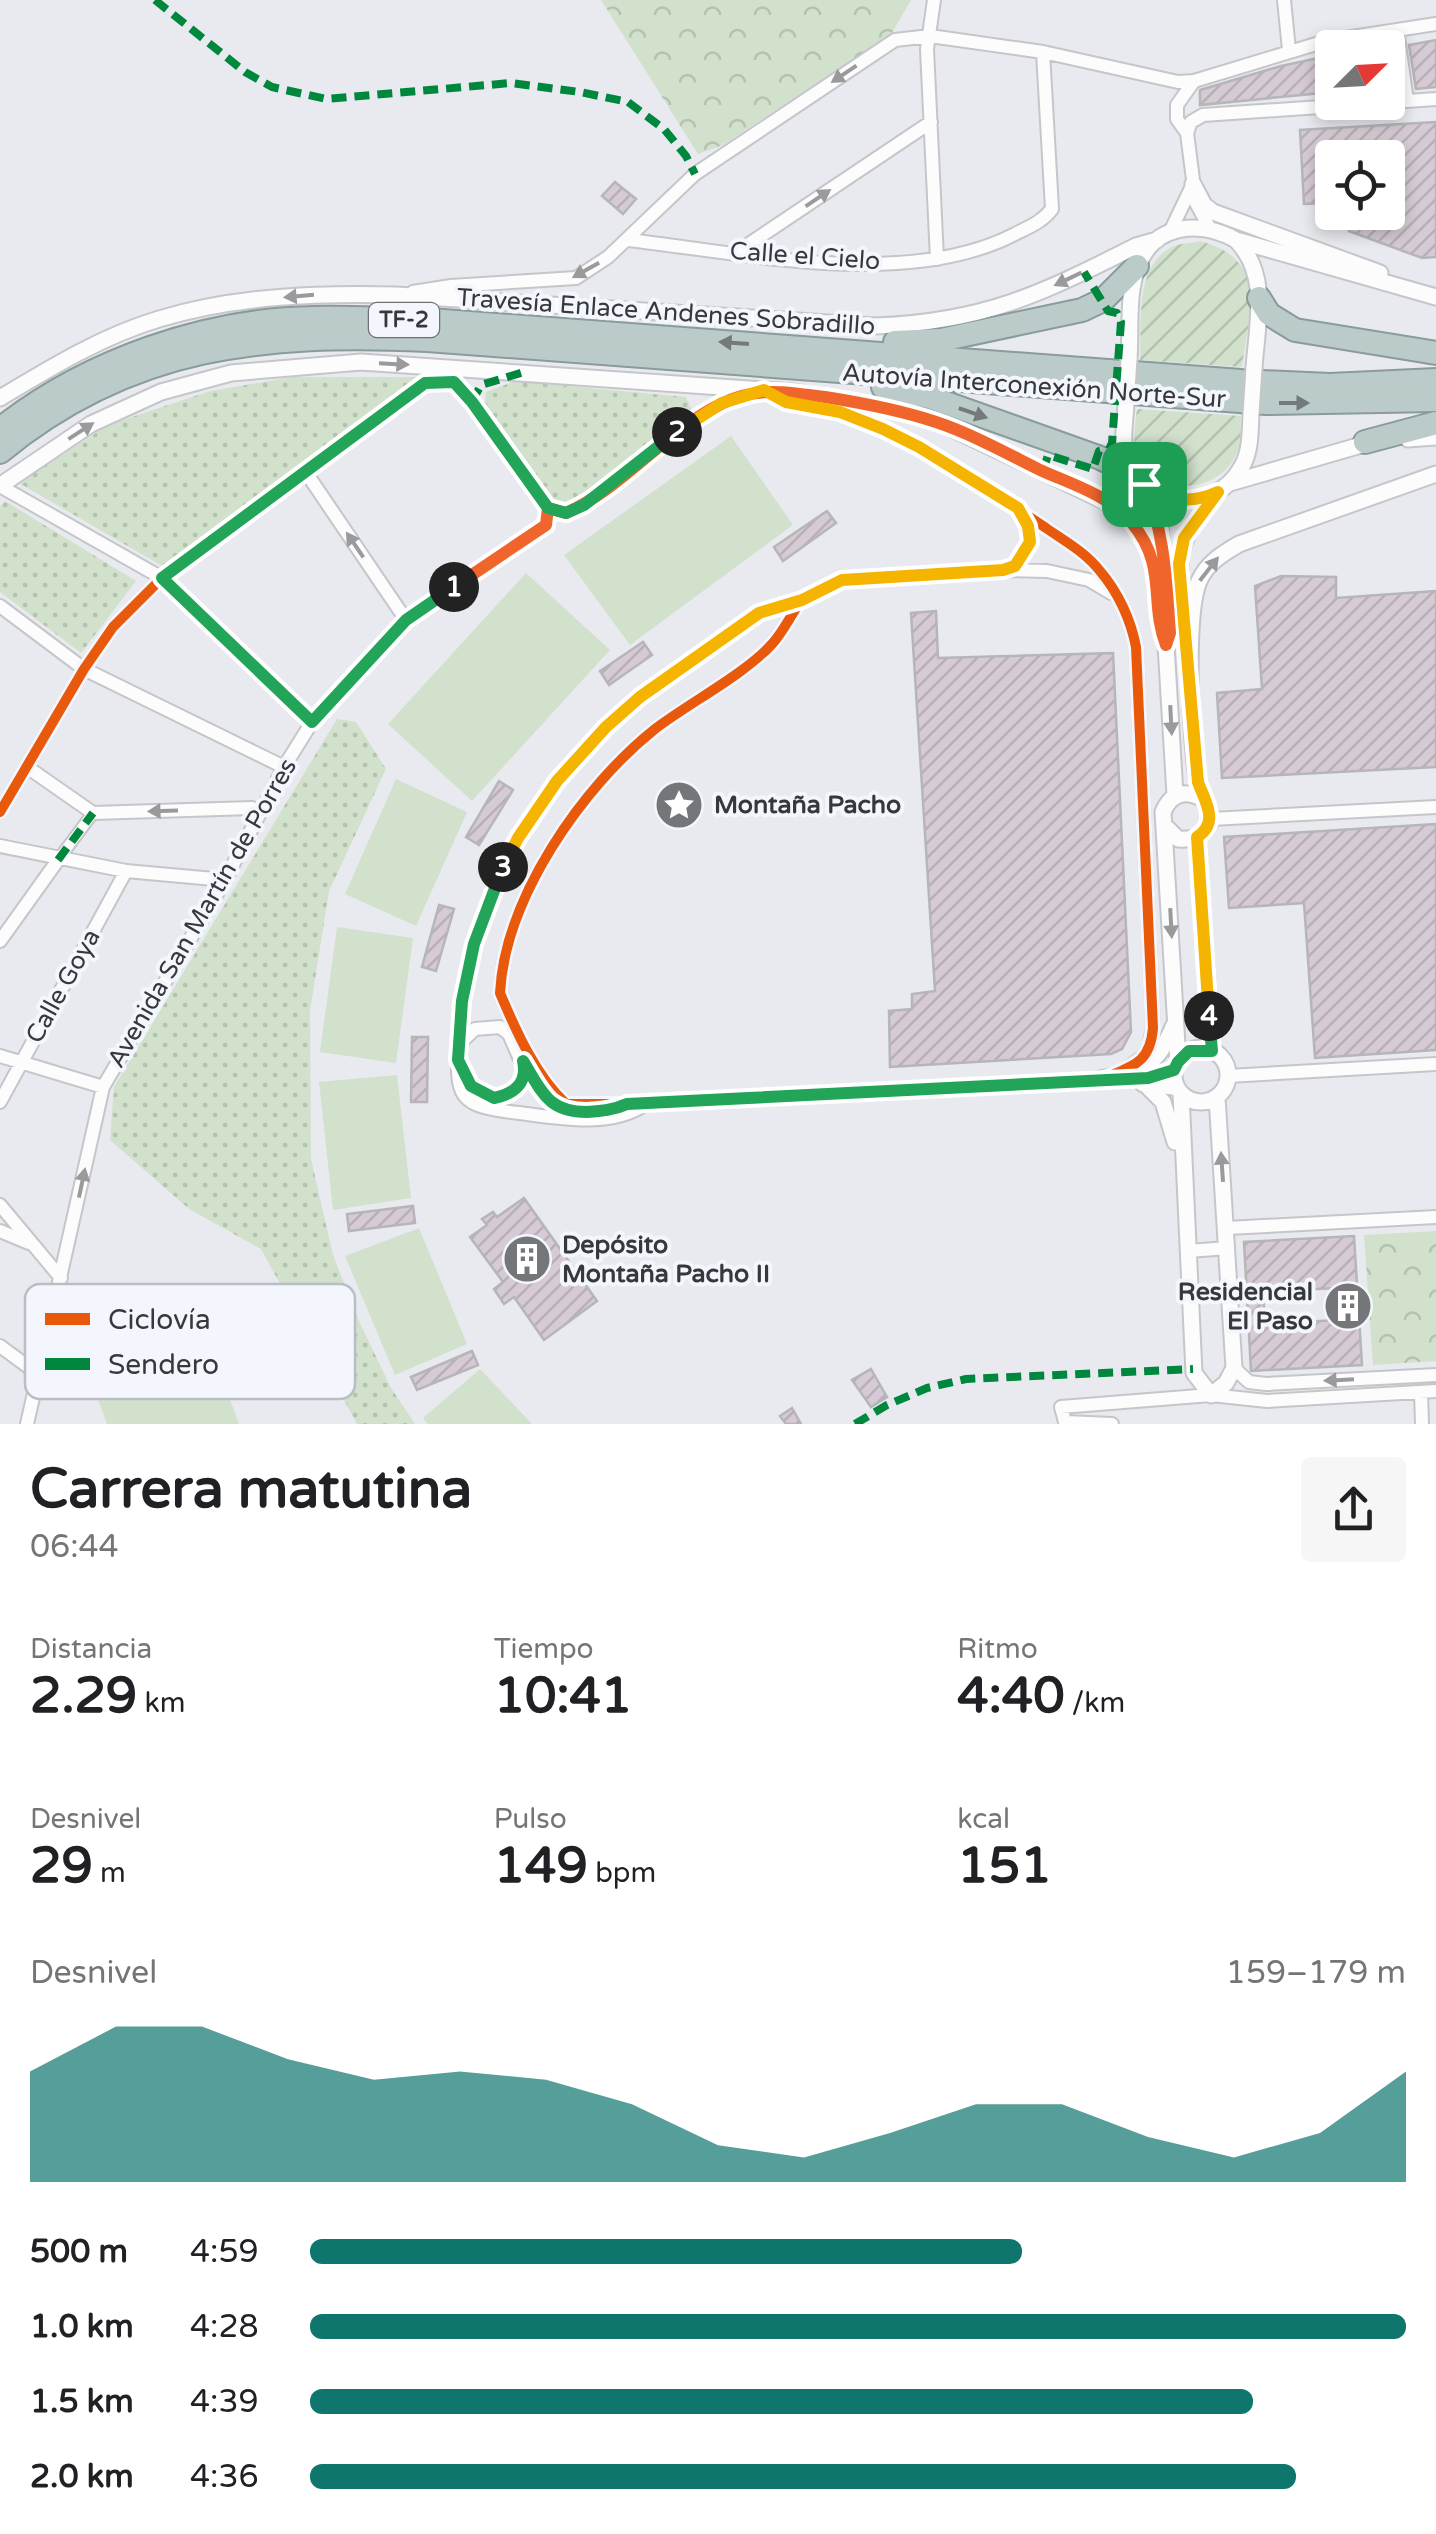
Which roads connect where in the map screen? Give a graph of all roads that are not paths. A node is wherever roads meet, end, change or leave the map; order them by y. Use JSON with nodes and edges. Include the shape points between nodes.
{"nodes":[{"id":1,"x":934,"y":0,"type":"edge"},
{"id":2,"x":1284,"y":0,"type":"edge"},
{"id":3,"x":1436,"y":24,"type":"edge"},
{"id":4,"x":1397,"y":30,"type":"edge"},
{"id":5,"x":930,"y":36,"type":"junction"},
{"id":6,"x":1315,"y":45,"type":"edge"},
{"id":7,"x":1288,"y":50,"type":"junction"},
{"id":8,"x":1043,"y":52,"type":"junction"},
{"id":9,"x":1194,"y":81,"type":"junction"},
{"id":10,"x":1166,"y":82,"type":"junction"},
{"id":11,"x":1405,"y":87,"type":"edge"},
{"id":12,"x":1436,"y":99,"type":"edge"},
{"id":13,"x":1180,"y":100,"type":"junction"},
{"id":14,"x":1407,"y":101,"type":"junction"},
{"id":15,"x":1203,"y":115,"type":"junction"},
{"id":16,"x":931,"y":122,"type":"junction"},
{"id":17,"x":1187,"y":133,"type":"junction"},
{"id":18,"x":1194,"y":184,"type":"junction"},
{"id":19,"x":1209,"y":227,"type":"junction"},
{"id":20,"x":1164,"y":236,"type":"junction"},
{"id":21,"x":628,"y":240,"type":"junction"},
{"id":22,"x":1236,"y":240,"type":"junction"},
{"id":23,"x":737,"y":252,"type":"junction"},
{"id":24,"x":937,"y":259,"type":"junction"},
{"id":25,"x":1137,"y":266,"type":"junction"},
{"id":26,"x":396,"y":295,"type":"junction"},
{"id":27,"x":1430,"y":295,"type":"edge"},
{"id":28,"x":1259,"y":298,"type":"junction"},
{"id":29,"x":831,"y":350,"type":"junction"},
{"id":30,"x":1436,"y":353,"type":"edge"},
{"id":31,"x":813,"y":369,"type":"junction"},
{"id":32,"x":1436,"y":380,"type":"edge"},
{"id":33,"x":764,"y":390,"type":"junction"},
{"id":34,"x":0,"y":398,"type":"edge"},
{"id":35,"x":1436,"y":400,"type":"edge"},
{"id":36,"x":1436,"y":422,"type":"edge"},
{"id":37,"x":0,"y":428,"type":"edge"},
{"id":38,"x":1436,"y":437,"type":"edge"},
{"id":39,"x":1365,"y":442,"type":"junction"},
{"id":40,"x":0,"y":452,"type":"edge"},
{"id":41,"x":305,"y":471,"type":"junction"},
{"id":42,"x":1436,"y":474,"type":"edge"},
{"id":43,"x":1140,"y":479,"type":"junction"},
{"id":44,"x":0,"y":486,"type":"edge"},
{"id":45,"x":1224,"y":488,"type":"junction"},
{"id":46,"x":548,"y":508,"type":"junction"},
{"id":47,"x":1018,"y":508,"type":"junction"},
{"id":48,"x":1003,"y":570,"type":"junction"},
{"id":49,"x":162,"y":578,"type":"junction"},
{"id":50,"x":1117,"y":596,"type":"junction"},
{"id":51,"x":802,"y":600,"type":"junction"},
{"id":52,"x":0,"y":606,"type":"edge"},
{"id":53,"x":406,"y":620,"type":"junction"},
{"id":54,"x":1166,"y":645,"type":"junction"},
{"id":55,"x":1190,"y":661,"type":"junction"},
{"id":56,"x":84,"y":669,"type":"junction"},
{"id":57,"x":312,"y":722,"type":"junction"},
{"id":58,"x":284,"y":766,"type":"junction"},
{"id":59,"x":27,"y":767,"type":"junction"},
{"id":60,"x":1175,"y":795,"type":"junction"},
{"id":61,"x":1205,"y":800,"type":"junction"},
{"id":62,"x":1436,"y":808,"type":"edge"},
{"id":63,"x":0,"y":812,"type":"edge"},
{"id":64,"x":259,"y":812,"type":"junction"},
{"id":65,"x":92,"y":813,"type":"junction"},
{"id":66,"x":1210,"y":819,"type":"junction"},
{"id":67,"x":1165,"y":826,"type":"junction"},
{"id":68,"x":1197,"y":837,"type":"junction"},
{"id":69,"x":0,"y":846,"type":"edge"},
{"id":70,"x":58,"y":860,"type":"junction"},
{"id":71,"x":126,"y":871,"type":"junction"},
{"id":72,"x":225,"y":880,"type":"junction"},
{"id":73,"x":0,"y":941,"type":"edge"},
{"id":74,"x":1176,"y":1021,"type":"junction"},
{"id":75,"x":459,"y":1044,"type":"junction"},
{"id":76,"x":1212,"y":1051,"type":"junction"},
{"id":77,"x":0,"y":1056,"type":"edge"},
{"id":78,"x":458,"y":1060,"type":"junction"},
{"id":79,"x":523,"y":1061,"type":"junction"},
{"id":80,"x":20,"y":1063,"type":"junction"},
{"id":81,"x":1436,"y":1064,"type":"edge"},
{"id":82,"x":1176,"y":1066,"type":"junction"},
{"id":83,"x":1228,"y":1076,"type":"junction"},
{"id":84,"x":1101,"y":1079,"type":"junction"},
{"id":85,"x":1146,"y":1086,"type":"junction"},
{"id":86,"x":103,"y":1087,"type":"junction"},
{"id":87,"x":1179,"y":1091,"type":"junction"},
{"id":88,"x":1217,"y":1097,"type":"junction"},
{"id":89,"x":0,"y":1102,"type":"edge"},
{"id":90,"x":627,"y":1104,"type":"junction"},
{"id":91,"x":646,"y":1104,"type":"junction"},
{"id":92,"x":1184,"y":1178,"type":"junction"},
{"id":93,"x":0,"y":1205,"type":"edge"},
{"id":94,"x":1436,"y":1217,"type":"edge"},
{"id":95,"x":1227,"y":1228,"type":"junction"},
{"id":96,"x":0,"y":1231,"type":"edge"},
{"id":97,"x":31,"y":1244,"type":"junction"},
{"id":98,"x":1228,"y":1248,"type":"junction"},
{"id":99,"x":1188,"y":1251,"type":"junction"},
{"id":100,"x":61,"y":1278,"type":"junction"},
{"id":101,"x":60,"y":1284,"type":"edge"},
{"id":102,"x":0,"y":1346,"type":"edge"},
{"id":103,"x":25,"y":1364,"type":"edge"},
{"id":104,"x":1234,"y":1368,"type":"junction"},
{"id":105,"x":1436,"y":1375,"type":"edge"},
{"id":106,"x":1436,"y":1391,"type":"edge"},
{"id":107,"x":1421,"y":1392,"type":"junction"},
{"id":108,"x":1211,"y":1395,"type":"junction"},
{"id":109,"x":32,"y":1399,"type":"edge"},
{"id":110,"x":27,"y":1424,"type":"edge"},
{"id":111,"x":1112,"y":1424,"type":"edge"},
{"id":112,"x":1422,"y":1424,"type":"edge"}],
"edges":[{"from":1,"to":5,"type":"street"},
{"from":2,"to":7,"type":"street"},
{"from":3,"to":4,"type":"street"},
{"from":5,"to":8,"type":"street"},
{"from":5,"to":16,"type":"street"},
{"from":5,"to":21,"type":"street","one_way":true,"via":[[894,40],[695,174]]},
{"from":6,"to":7,"type":"street"},
{"from":7,"to":9,"type":"street"},
{"from":8,"to":10,"type":"street"},
{"from":8,"to":24,"type":"street","name":"Calle el Cielo","via":[[1052,210],[998,243]]},
{"from":9,"to":10,"type":"street"},
{"from":9,"to":13,"type":"street"},
{"from":10,"to":13,"type":"street"},
{"from":11,"to":14,"type":"street"},
{"from":12,"to":14,"type":"street"},
{"from":13,"to":15,"type":"street"},
{"from":13,"to":17,"type":"street","via":[[1177,119]]},
{"from":14,"to":15,"type":"street"},
{"from":15,"to":17,"type":"street"},
{"from":23,"to":16,"type":"street","one_way":true},
{"from":16,"to":24,"type":"street"},
{"from":17,"to":18,"type":"street"},
{"from":18,"to":19,"type":"street"},
{"from":18,"to":20,"type":"street"},
{"from":18,"to":27,"type":"street","via":[[1213,212]]},
{"from":19,"to":20,"type":"street","name":"Travesía Enlace Andenes Sobradillo"},
{"from":19,"to":22,"type":"street"},
{"from":20,"to":25,"type":"street"},
{"from":20,"to":26,"type":"street","name":"Travesía Enlace Andenes Sobradillo","one_way":true,"via":[[1010,305],[922,324]]},
{"from":21,"to":23,"type":"street","name":"Calle el Cielo"},
{"from":21,"to":26,"type":"street","one_way":true,"via":[[576,278]]},
{"from":22,"to":27,"type":"street"},
{"from":22,"to":28,"type":"street","via":[[1255,266]]},
{"from":23,"to":24,"type":"street","name":"Calle el Cielo","via":[[870,264]]},
{"from":25,"to":29,"type":"highway","via":[[1103,300],[1082,310],[941,340],[861,341]]},
{"from":25,"to":43,"type":"street","bridge":true,"via":[[1124,443]]},
{"from":26,"to":34,"type":"street","name":"Travesía Enlace Andenes Sobradillo","one_way":true,"via":[[258,300],[159,319],[67,358]]},
{"from":28,"to":30,"type":"highway","via":[[1295,330]]},
{"from":28,"to":45,"type":"street","bridge":true,"via":[[1248,454]]},
{"from":29,"to":32,"type":"highway","name":"Autovía Interconexión Norte-Sur","number":"TF-2","via":[[1240,381]]},
{"from":29,"to":37,"type":"highway","name":"Autovía Interconexión Norte-Sur","number":"TF-2","one_way":true,"via":[[430,320],[312,318],[226,327],[157,346],[90,374]]},
{"from":31,"to":35,"type":"highway","name":"Autovía Interconexión Norte-Sur","number":"TF-2","one_way":true,"via":[[1266,403]]},
{"from":31,"to":40,"type":"highway","name":"Autovía Interconexión Norte-Sur","number":"TF-2","via":[[427,340],[288,338],[233,344],[134,373],[71,403]]},
{"from":31,"to":43,"type":"highway","one_way":true,"via":[[842,383],[929,397],[1098,457]]},
{"from":44,"to":33,"type":"street","one_way":true,"via":[[91,424],[161,392],[231,373],[361,362]]},
{"from":33,"to":46,"type":"street","via":[[722,403],[584,505],[566,513]]},
{"from":33,"to":47,"type":"street","via":[[883,429]]},
{"from":33,"to":54,"type":"street","via":[[882,406],[940,423],[1117,507],[1150,554]]},
{"from":36,"to":39,"type":"highway"},
{"from":38,"to":39,"type":"street"},
{"from":39,"to":45,"type":"street"},
{"from":41,"to":46,"type":"street","via":[[425,383],[454,382]]},
{"from":41,"to":49,"type":"street"},
{"from":53,"to":41,"type":"street","one_way":true},
{"from":55,"to":42,"type":"street","one_way":true,"via":[[1194,598],[1200,578],[1222,554]]},
{"from":43,"to":45,"type":"street","via":[[1174,500]]},
{"from":43,"to":54,"type":"street","via":[[1164,548]]},
{"from":44,"to":49,"type":"street"},
{"from":45,"to":55,"type":"street","via":[[1180,549]]},
{"from":46,"to":53,"type":"street","name":"Avenida San Martín de Porres","via":[[546,525]]},
{"from":47,"to":48,"type":"street","via":[[1030,542],[1015,566]]},
{"from":47,"to":50,"type":"street","via":[[1084,554]]},
{"from":48,"to":50,"type":"street","via":[[1070,574]]},
{"from":48,"to":51,"type":"street","via":[[842,580]]},
{"from":49,"to":56,"type":"street","via":[[113,627]]},
{"from":49,"to":57,"type":"street"},
{"from":50,"to":84,"type":"street","via":[[1136,647],[1153,1028],[1142,1060]]},
{"from":51,"to":75,"type":"street","via":[[759,613],[640,697],[557,781],[518,838],[484,911]]},
{"from":51,"to":90,"type":"street","via":[[771,645],[656,729],[602,782],[550,850],[515,926],[500,993],[545,1080],[566,1104]]},
{"from":52,"to":56,"type":"street"},
{"from":53,"to":57,"type":"street","name":"Avenida San Martín de Porres"},
{"from":54,"to":60,"type":"street","one_way":true},
{"from":55,"to":61,"type":"street","via":[[1198,782]]},
{"from":56,"to":58,"type":"street"},
{"from":56,"to":59,"type":"street"},
{"from":57,"to":58,"type":"street","name":"Avenida San Martín de Porres"},
{"from":58,"to":64,"type":"street","name":"Avenida San Martín de Porres"},
{"from":59,"to":63,"type":"street"},
{"from":59,"to":65,"type":"street"},
{"from":60,"to":61,"type":"street"},
{"from":60,"to":67,"type":"street","via":[[1163,812]]},
{"from":61,"to":66,"type":"street"},
{"from":62,"to":66,"type":"street"},
{"from":64,"to":65,"type":"street","one_way":true},
{"from":64,"to":72,"type":"street","name":"Avenida San Martín de Porres"},
{"from":65,"to":70,"type":"street"},
{"from":66,"to":68,"type":"street"},
{"from":67,"to":68,"type":"street","via":[[1178,839]]},
{"from":67,"to":74,"type":"street","one_way":true},
{"from":68,"to":76,"type":"street"},
{"from":69,"to":70,"type":"street"},
{"from":70,"to":71,"type":"street"},
{"from":70,"to":73,"type":"street"},
{"from":71,"to":72,"type":"street"},
{"from":71,"to":80,"type":"street","name":"Calle Goya"},
{"from":72,"to":86,"type":"street","name":"Avenida San Martín de Porres"},
{"from":74,"to":82,"type":"street"},
{"from":74,"to":84,"type":"street","via":[[1150,1066]]},
{"from":75,"to":78,"type":"street"},
{"from":75,"to":79,"type":"street","via":[[475,1029],[500,1027]]},
{"from":76,"to":82,"type":"street","via":[[1189,1051]]},
{"from":76,"to":83,"type":"street"},
{"from":77,"to":80,"type":"street"},
{"from":78,"to":79,"type":"street","via":[[471,1086],[494,1098],[518,1088],[526,1073]]},
{"from":78,"to":91,"type":"street","via":[[463,1095],[481,1108],[580,1119],[628,1116]]},
{"from":79,"to":90,"type":"street","via":[[553,1106],[567,1112]]},
{"from":80,"to":86,"type":"street"},
{"from":80,"to":89,"type":"street","name":"Calle Goya"},
{"from":81,"to":83,"type":"street"},
{"from":82,"to":84,"type":"street","via":[[1148,1078]]},
{"from":82,"to":87,"type":"street"},
{"from":83,"to":88,"type":"street"},
{"from":84,"to":85,"type":"street"},
{"from":84,"to":91,"type":"street"},
{"from":85,"to":87,"type":"street"},
{"from":85,"to":92,"type":"street","via":[[1168,1112]]},
{"from":100,"to":86,"type":"street","name":"Avenida San Martín de Porres","one_way":true},
{"from":87,"to":88,"type":"street","via":[[1194,1102]]},
{"from":87,"to":92,"type":"street"},
{"from":95,"to":88,"type":"street","one_way":true},
{"from":90,"to":91,"type":"street"},
{"from":92,"to":99,"type":"street"},
{"from":93,"to":97,"type":"street"},
{"from":94,"to":95,"type":"street"},
{"from":95,"to":98,"type":"street"},
{"from":96,"to":97,"type":"street"},
{"from":97,"to":100,"type":"street"},
{"from":98,"to":99,"type":"street"},
{"from":98,"to":104,"type":"street"},
{"from":99,"to":108,"type":"street","via":[[1194,1373]]},
{"from":100,"to":101,"type":"street","name":"Avenida San Martín de Porres"},
{"from":102,"to":103,"type":"street"},
{"from":105,"to":104,"type":"street","one_way":true,"via":[[1266,1384],[1249,1382]]},
{"from":104,"to":108,"type":"street"},
{"from":106,"to":107,"type":"street"},
{"from":107,"to":108,"type":"street","via":[[1267,1402]]},
{"from":107,"to":112,"type":"street"},
{"from":108,"to":111,"type":"street","via":[[1061,1406],[1064,1422]]},
{"from":109,"to":110,"type":"street","name":"Avenida San Martín de Porres"}]}
